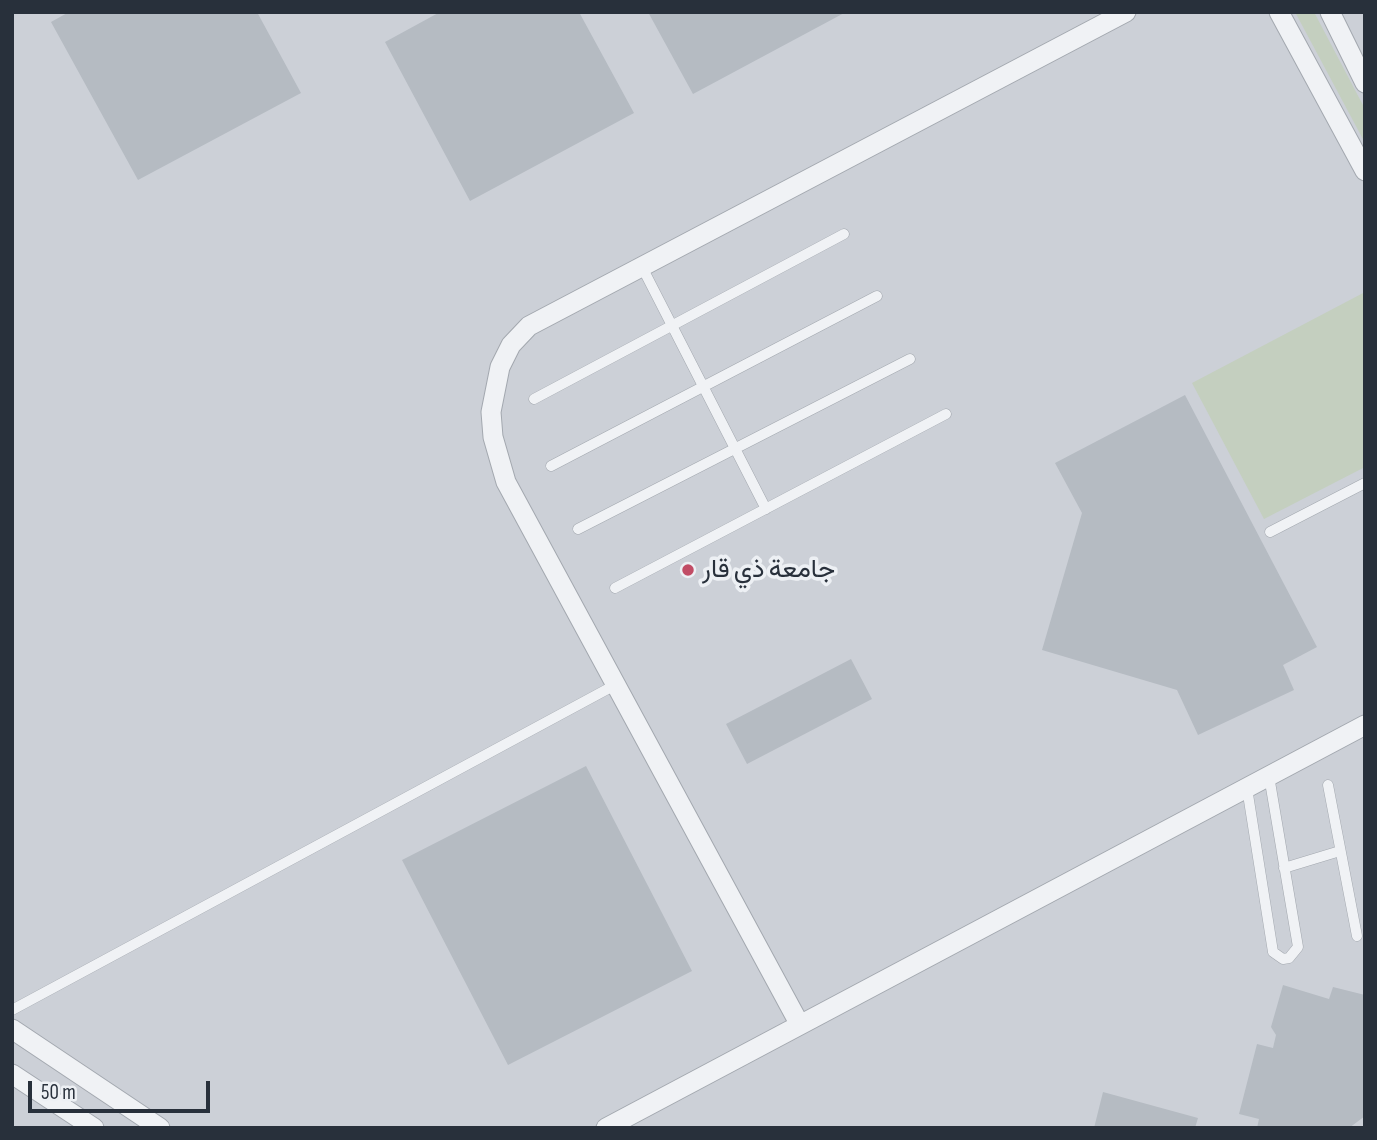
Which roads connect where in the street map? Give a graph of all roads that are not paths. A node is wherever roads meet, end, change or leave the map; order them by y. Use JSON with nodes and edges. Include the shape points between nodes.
{"nodes":[{"id":1,"x":1126,"y":12,"type":"edge"},
{"id":2,"x":1279,"y":12,"type":"edge"},
{"id":3,"x":1330,"y":12,"type":"edge"},
{"id":4,"x":1364,"y":79,"type":"edge"},
{"id":5,"x":1365,"y":171,"type":"edge"},
{"id":6,"x":844,"y":234,"type":"dead end"},
{"id":7,"x":642,"y":267,"type":"junction"},
{"id":8,"x":877,"y":296,"type":"dead end"},
{"id":9,"x":672,"y":325,"type":"junction"},
{"id":10,"x":910,"y":359,"type":"dead end"},
{"id":11,"x":704,"y":386,"type":"junction"},
{"id":12,"x":534,"y":399,"type":"dead end"},
{"id":13,"x":946,"y":414,"type":"dead end"},
{"id":14,"x":735,"y":448,"type":"junction"},
{"id":15,"x":551,"y":466,"type":"dead end"},
{"id":16,"x":1365,"y":483,"type":"edge"},
{"id":17,"x":766,"y":509,"type":"junction"},
{"id":18,"x":578,"y":529,"type":"dead end"},
{"id":19,"x":1270,"y":532,"type":"dead end"},
{"id":20,"x":615,"y":588,"type":"dead end"},
{"id":21,"x":615,"y":685,"type":"junction"},
{"id":22,"x":1365,"y":725,"type":"edge"},
{"id":23,"x":1269,"y":776,"type":"junction"},
{"id":24,"x":1328,"y":785,"type":"dead end"},
{"id":25,"x":1247,"y":788,"type":"junction"},
{"id":26,"x":1340,"y":851,"type":"junction"},
{"id":27,"x":1284,"y":868,"type":"junction"},
{"id":28,"x":1357,"y":936,"type":"dead end"},
{"id":29,"x":12,"y":1010,"type":"edge"},
{"id":30,"x":800,"y":1025,"type":"junction"},
{"id":31,"x":12,"y":1029,"type":"edge"},
{"id":32,"x":12,"y":1074,"type":"edge"},
{"id":33,"x":94,"y":1128,"type":"edge"},
{"id":34,"x":160,"y":1128,"type":"edge"},
{"id":35,"x":606,"y":1128,"type":"edge"}],
"edges":[{"from":1,"to":7,"type":"street"},
{"from":2,"to":5,"type":"street"},
{"from":3,"to":4,"type":"street"},
{"from":6,"to":9,"type":"lane"},
{"from":7,"to":9,"type":"lane"},
{"from":7,"to":21,"type":"street","via":[[529,326],[511,345],[500,367],[491,412],[506,482]]},
{"from":8,"to":11,"type":"lane"},
{"from":9,"to":11,"type":"lane"},
{"from":9,"to":12,"type":"lane"},
{"from":10,"to":14,"type":"lane"},
{"from":11,"to":14,"type":"lane"},
{"from":11,"to":15,"type":"lane"},
{"from":13,"to":17,"type":"lane"},
{"from":14,"to":17,"type":"lane"},
{"from":14,"to":18,"type":"lane"},
{"from":16,"to":19,"type":"lane"},
{"from":17,"to":20,"type":"lane"},
{"from":21,"to":29,"type":"lane"},
{"from":21,"to":30,"type":"street"},
{"from":22,"to":23,"type":"street"},
{"from":23,"to":25,"type":"street"},
{"from":23,"to":27,"type":"lane"},
{"from":24,"to":26,"type":"lane"},
{"from":25,"to":27,"type":"lane","via":[[1273,952],[1283,959],[1294,956],[1298,947]]},
{"from":25,"to":30,"type":"street"},
{"from":26,"to":27,"type":"lane"},
{"from":26,"to":28,"type":"lane"},
{"from":30,"to":35,"type":"street"},
{"from":31,"to":34,"type":"street"},
{"from":32,"to":33,"type":"street"}]}
